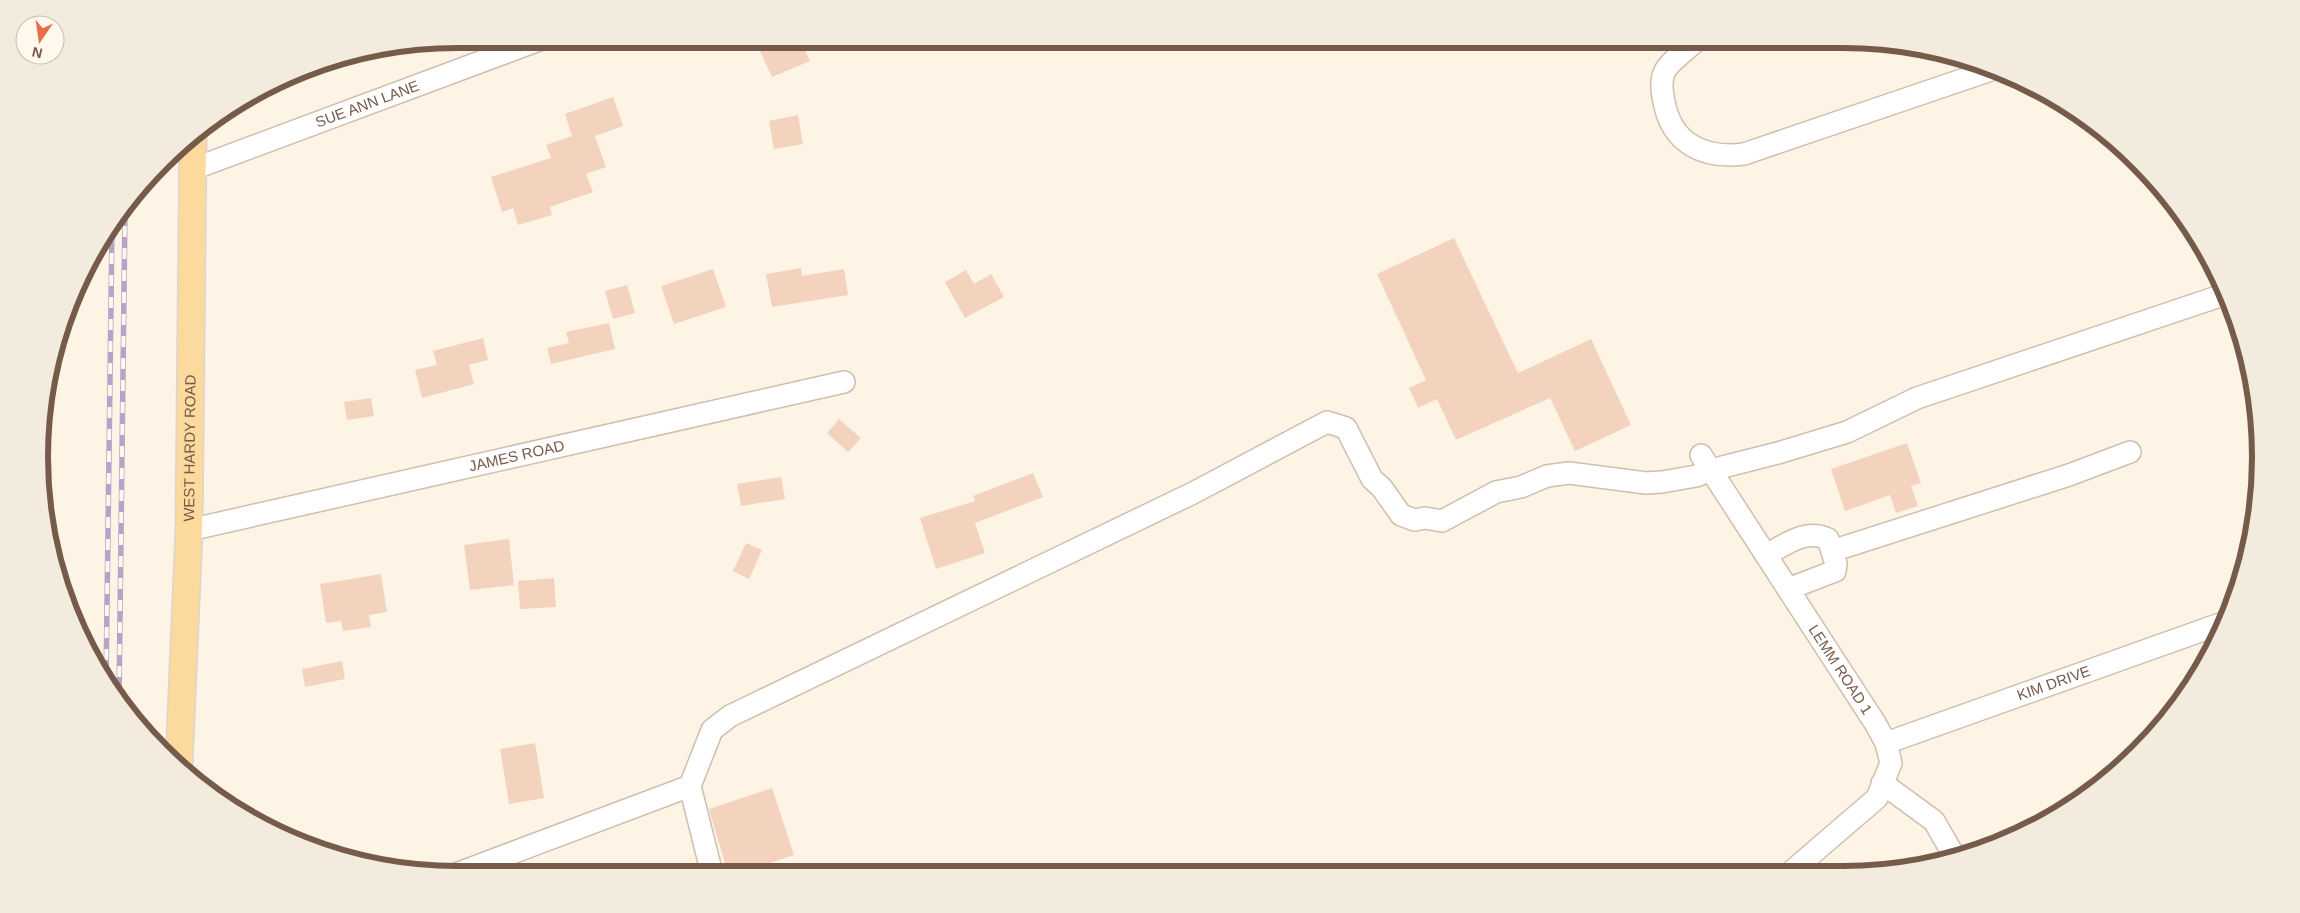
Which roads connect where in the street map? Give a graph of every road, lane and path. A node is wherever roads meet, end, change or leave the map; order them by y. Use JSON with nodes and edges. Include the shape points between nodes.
{"nodes":[{"id":1,"x":518,"y":48,"type":"edge"},
{"id":2,"x":1688,"y":48,"type":"edge"},
{"id":3,"x":1984,"y":72,"type":"edge"},
{"id":4,"x":193,"y":144,"type":"edge"},
{"id":5,"x":193,"y":169,"type":"junction"},
{"id":6,"x":2219,"y":296,"type":"edge"},
{"id":7,"x":844,"y":382,"type":"dead end"},
{"id":8,"x":2130,"y":452,"type":"dead end"},
{"id":9,"x":1706,"y":462,"type":"junction"},
{"id":10,"x":189,"y":530,"type":"junction"},
{"id":11,"x":1832,"y":551,"type":"junction"},
{"id":12,"x":1766,"y":555,"type":"junction"},
{"id":13,"x":1788,"y":589,"type":"junction"},
{"id":14,"x":2215,"y":626,"type":"edge"},
{"id":15,"x":1886,"y":743,"type":"junction"},
{"id":16,"x":179,"y":757,"type":"edge"},
{"id":17,"x":1882,"y":783,"type":"junction"},
{"id":18,"x":690,"y":786,"type":"junction"},
{"id":19,"x":1951,"y":851,"type":"edge"},
{"id":20,"x":477,"y":866,"type":"edge"},
{"id":21,"x":710,"y":866,"type":"edge"},
{"id":22,"x":1798,"y":866,"type":"edge"}],
"edges":[{"from":1,"to":5,"type":"street","name":"SUE ANN LANE"},
{"from":2,"to":3,"type":"street","via":[[1665,70],[1662,83],[1667,117],[1687,143],[1722,156],[1744,154]]},
{"from":4,"to":5,"type":"main road","name":"WEST HARDY ROAD"},
{"from":5,"to":10,"type":"main road","name":"WEST HARDY ROAD"},
{"from":6,"to":9,"type":"street","via":[[1916,398],[1847,432]]},
{"from":7,"to":10,"type":"street","name":"JAMES ROAD"},
{"from":8,"to":11,"type":"street","via":[[2069,475]]},
{"from":9,"to":12,"type":"street","name":"LEMM ROAD 1"},
{"from":9,"to":18,"type":"street","via":[[1696,476],[1646,483],[1569,473],[1547,476],[1521,487],[1496,492],[1442,521],[1415,520],[1401,515],[1372,479],[1346,428],[1327,422],[1193,493],[730,716],[712,730]]},
{"from":10,"to":16,"type":"main road","name":"WEST HARDY ROAD"},
{"from":11,"to":12,"type":"street","via":[[1828,539],[1819,534],[1803,536]]},
{"from":11,"to":13,"type":"street","via":[[1835,571]]},
{"from":12,"to":13,"type":"street","name":"LEMM ROAD 1"},
{"from":13,"to":15,"type":"street","name":"LEMM ROAD 1"},
{"from":14,"to":15,"type":"street","name":"KIM DRIVE"},
{"from":15,"to":17,"type":"street","name":"LEMM ROAD 1","via":[[1890,763]]},
{"from":17,"to":19,"type":"street","via":[[1934,821]]},
{"from":17,"to":22,"type":"street","name":"LEMM ROAD 1","via":[[1876,798]]},
{"from":18,"to":20,"type":"street"},
{"from":18,"to":21,"type":"street"}]}
